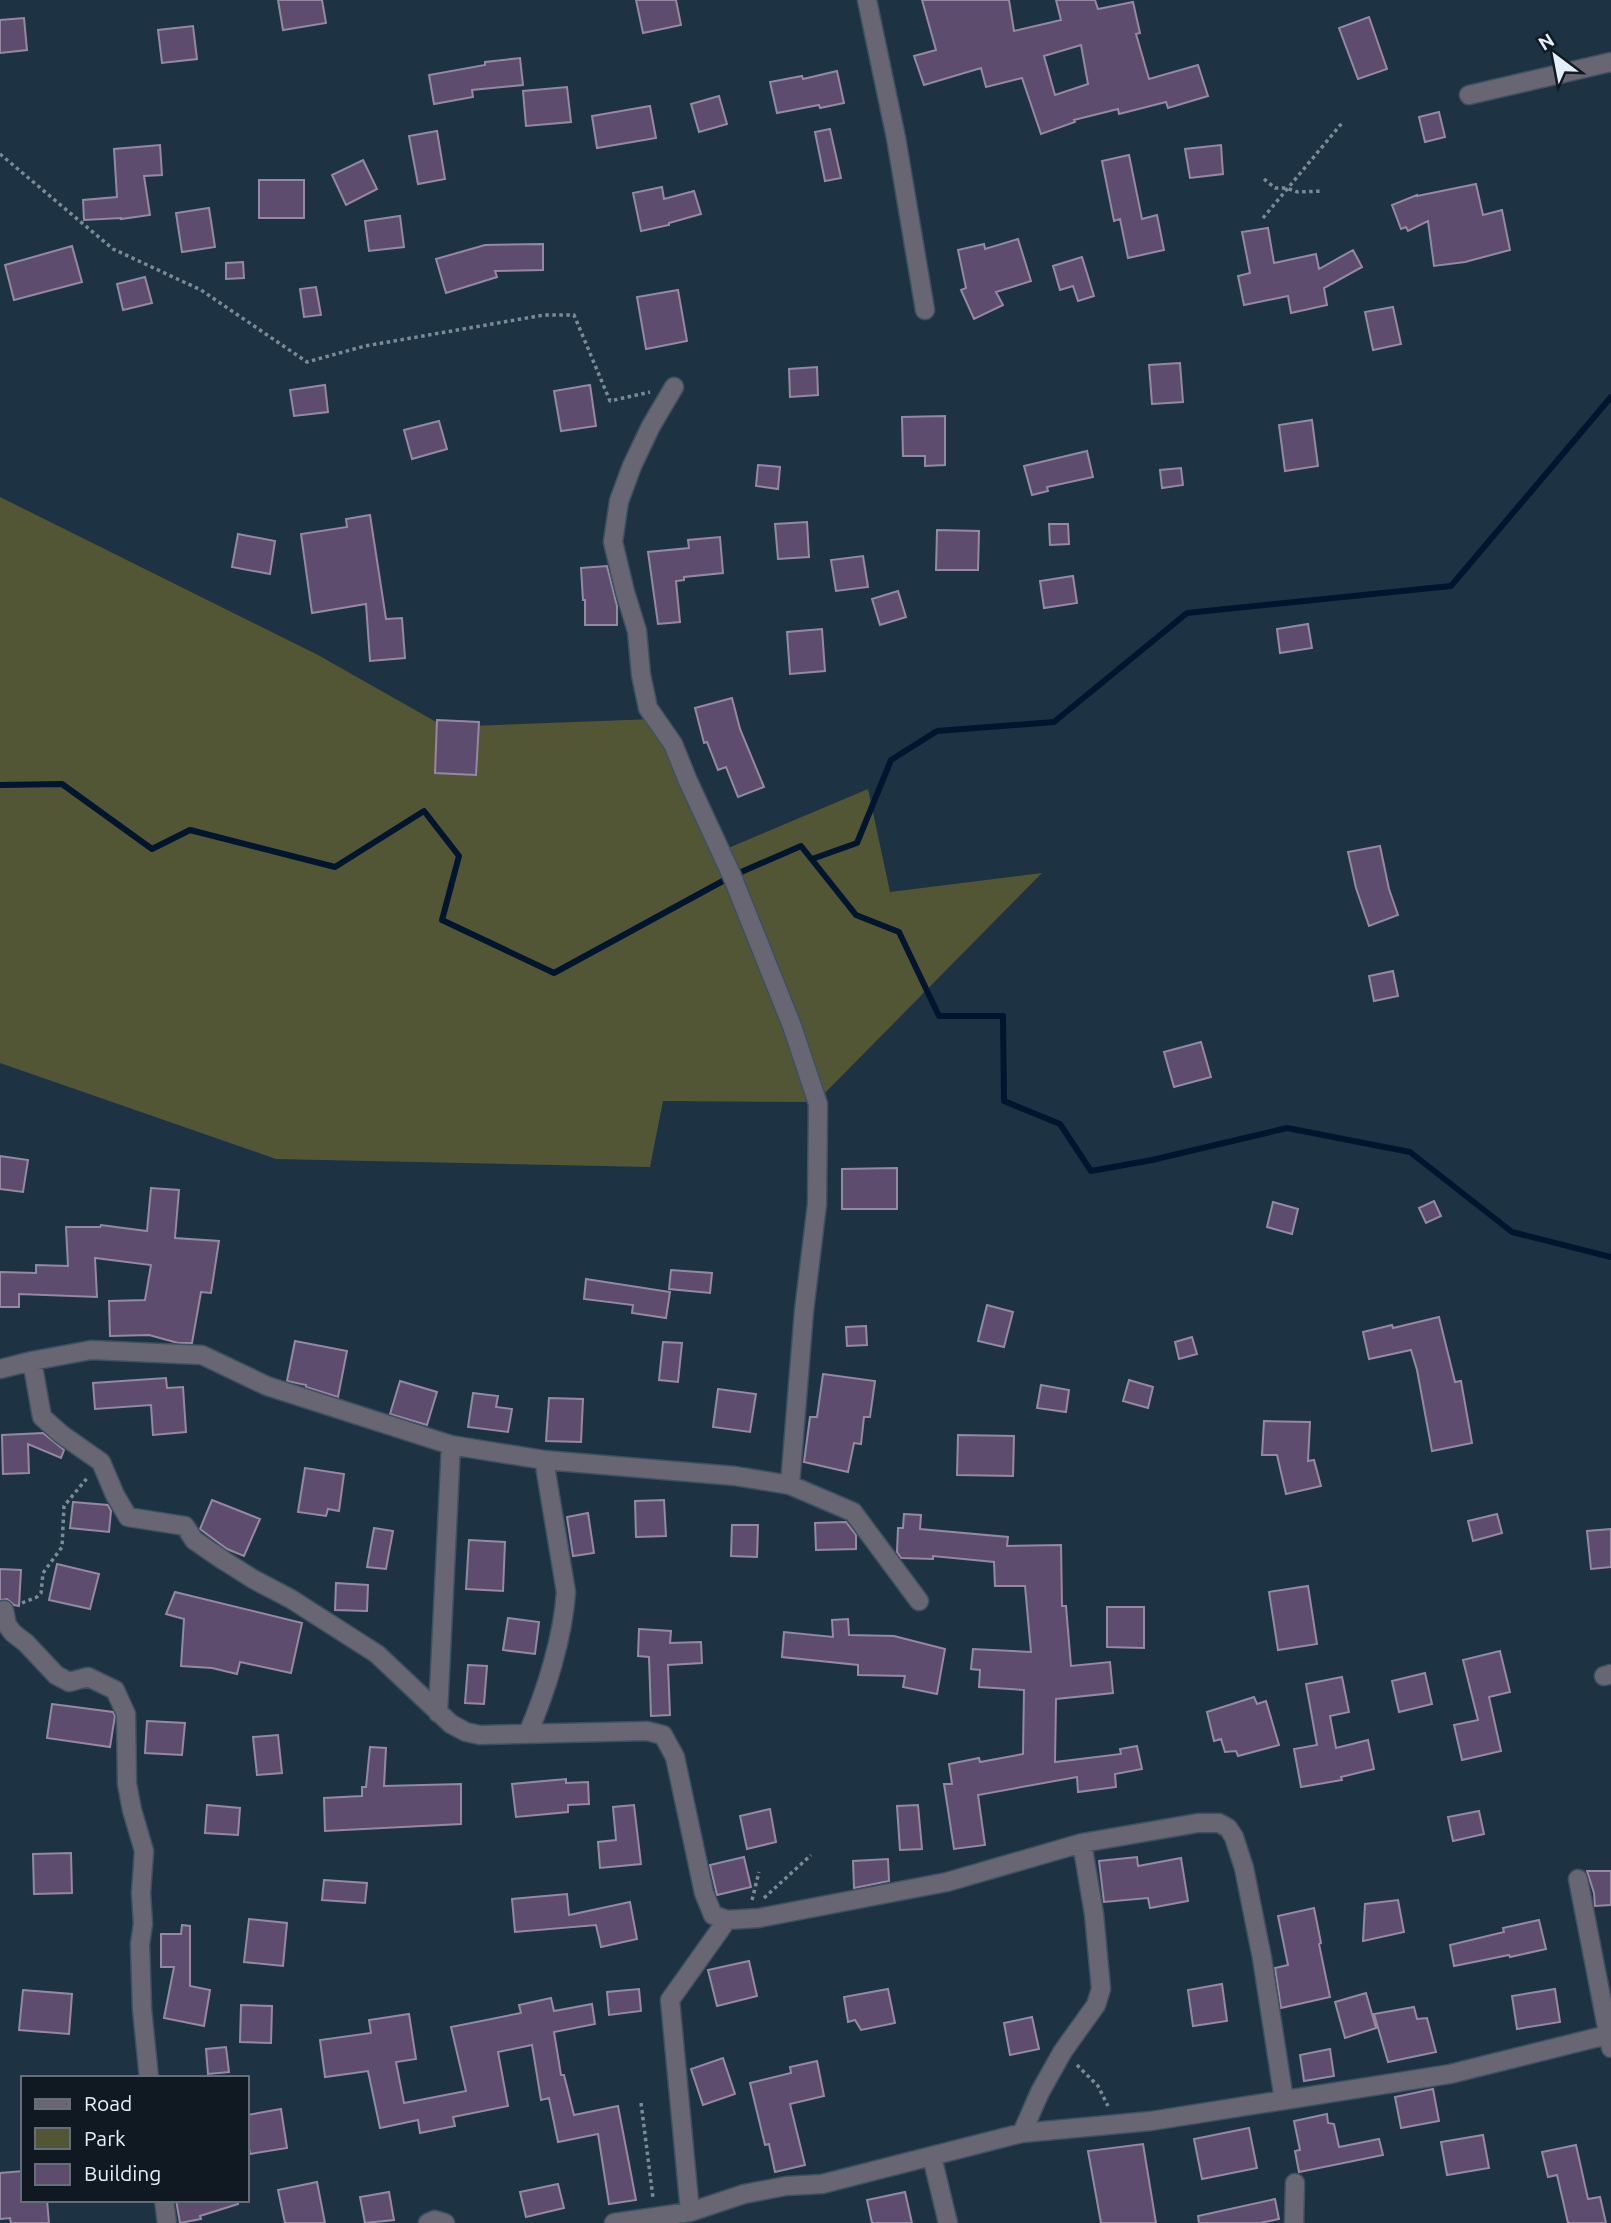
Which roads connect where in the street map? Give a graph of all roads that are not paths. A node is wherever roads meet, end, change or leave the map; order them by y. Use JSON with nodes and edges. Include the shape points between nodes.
{"nodes":[{"id":1,"x":867,"y":0,"type":"edge"},
{"id":2,"x":1611,"y":62,"type":"edge"},
{"id":3,"x":1469,"y":95,"type":"dead end"},
{"id":4,"x":925,"y":310,"type":"dead end"},
{"id":5,"x":674,"y":387,"type":"road end"},
{"id":6,"x":32,"y":1360,"type":"junction"},
{"id":7,"x":0,"y":1369,"type":"edge"},
{"id":8,"x":451,"y":1446,"type":"junction"},
{"id":9,"x":544,"y":1460,"type":"junction"},
{"id":10,"x":790,"y":1485,"type":"junction"},
{"id":11,"x":919,"y":1601,"type":"dead end"},
{"id":12,"x":4,"y":1610,"type":"road end"},
{"id":13,"x":438,"y":1713,"type":"junction"},
{"id":14,"x":528,"y":1733,"type":"junction"},
{"id":15,"x":1082,"y":1843,"type":"junction"},
{"id":16,"x":1578,"y":1879,"type":"dead end"},
{"id":17,"x":727,"y":1920,"type":"junction"},
{"id":18,"x":1610,"y":2039,"type":"edge"},
{"id":19,"x":149,"y":2076,"type":"edge"},
{"id":20,"x":1284,"y":2100,"type":"junction"},
{"id":21,"x":1022,"y":2133,"type":"junction"},
{"id":22,"x":932,"y":2157,"type":"junction"},
{"id":23,"x":1295,"y":2183,"type":"dead end"},
{"id":24,"x":164,"y":2202,"type":"edge"},
{"id":25,"x":690,"y":2212,"type":"junction"},
{"id":26,"x":167,"y":2223,"type":"edge"},
{"id":27,"x":428,"y":2223,"type":"edge"},
{"id":28,"x":445,"y":2223,"type":"edge"},
{"id":29,"x":614,"y":2223,"type":"edge"},
{"id":30,"x":948,"y":2223,"type":"edge"},
{"id":31,"x":1294,"y":2223,"type":"edge"}],
"edges":[{"from":1,"to":4,"type":"street"},
{"from":2,"to":3,"type":"street"},
{"from":5,"to":10,"type":"street","via":[[632,466],[619,501],[613,542],[637,631],[648,708],[673,744],[732,876],[818,1104],[817,1204]]},
{"from":6,"to":7,"type":"street"},
{"from":6,"to":8,"type":"street","via":[[91,1350],[202,1355],[267,1386]]},
{"from":6,"to":13,"type":"street","via":[[42,1417],[101,1462],[128,1517],[185,1526],[194,1540],[223,1560],[377,1654]]},
{"from":8,"to":9,"type":"street"},
{"from":8,"to":13,"type":"street"},
{"from":9,"to":10,"type":"street"},
{"from":9,"to":14,"type":"street","via":[[565,1603],[542,1701]]},
{"from":10,"to":11,"type":"street","via":[[853,1512]]},
{"from":12,"to":19,"type":"street","via":[[13,1633],[56,1675],[69,1682],[88,1677],[116,1689],[125,1714],[127,1784],[144,1852],[140,1944]]},
{"from":13,"to":14,"type":"street","via":[[466,1732]]},
{"from":14,"to":17,"type":"street","via":[[647,1731],[663,1735],[675,1757],[704,1894],[713,1915]]},
{"from":15,"to":17,"type":"street","via":[[947,1882],[759,1919]]},
{"from":15,"to":20,"type":"street","via":[[1198,1823],[1228,1828],[1244,1868]]},
{"from":15,"to":21,"type":"street","via":[[1101,1989],[1096,2005],[1040,2092]]},
{"from":16,"to":18,"type":"street"},
{"from":17,"to":25,"type":"street","via":[[670,2000]]},
{"from":18,"to":20,"type":"street","via":[[1450,2074]]},
{"from":20,"to":21,"type":"street","via":[[1151,2122]]},
{"from":21,"to":22,"type":"street"},
{"from":22,"to":25,"type":"street","via":[[822,2184],[744,2194]]},
{"from":22,"to":30,"type":"street"},
{"from":23,"to":31,"type":"street"},
{"from":24,"to":26,"type":"street"},
{"from":25,"to":29,"type":"street"},
{"from":27,"to":28,"type":"street"}]}
